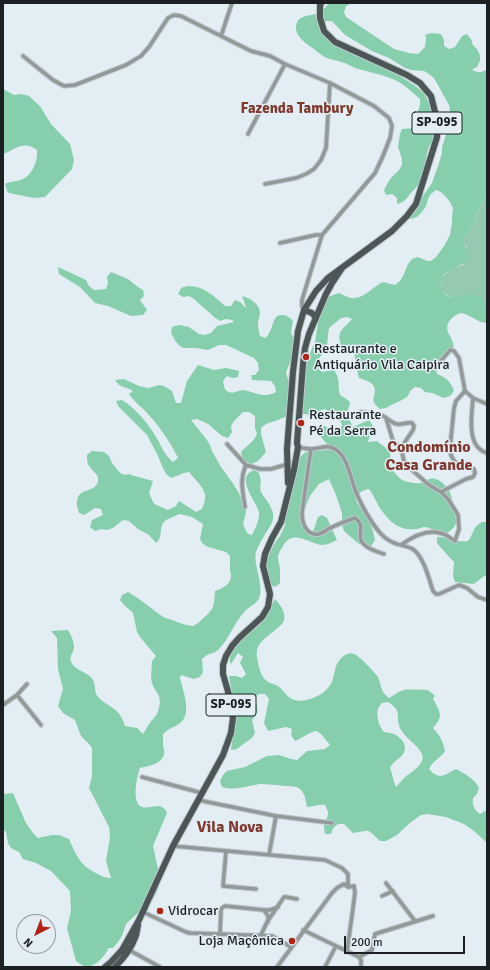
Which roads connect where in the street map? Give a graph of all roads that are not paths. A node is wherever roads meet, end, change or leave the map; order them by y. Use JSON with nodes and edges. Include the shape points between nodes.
{"nodes":[{"id":1,"x":232,"y":3,"type":"edge"},
{"id":2,"x":321,"y":3,"type":"edge"},
{"id":3,"x":221,"y":36,"type":"junction"},
{"id":4,"x":23,"y":56,"type":"dead end"},
{"id":5,"x":285,"y":64,"type":"junction"},
{"id":6,"x":330,"y":83,"type":"junction"},
{"id":7,"x":248,"y":134,"type":"dead end"},
{"id":8,"x":264,"y":184,"type":"dead end"},
{"id":9,"x":322,"y":236,"type":"junction"},
{"id":10,"x":280,"y":243,"type":"dead end"},
{"id":11,"x":342,"y":268,"type":"junction"},
{"id":12,"x":304,"y":310,"type":"junction"},
{"id":13,"x":316,"y":318,"type":"junction"},
{"id":14,"x":440,"y":362,"type":"dead end"},
{"id":15,"x":465,"y":391,"type":"junction"},
{"id":16,"x":473,"y":398,"type":"junction"},
{"id":17,"x":487,"y":404,"type":"edge"},
{"id":18,"x":361,"y":412,"type":"dead end"},
{"id":19,"x":386,"y":418,"type":"junction"},
{"id":20,"x":226,"y":444,"type":"dead end"},
{"id":21,"x":287,"y":446,"type":"junction"},
{"id":22,"x":298,"y":447,"type":"junction"},
{"id":23,"x":401,"y":448,"type":"junction"},
{"id":24,"x":311,"y":449,"type":"junction"},
{"id":25,"x":487,"y":453,"type":"edge"},
{"id":26,"x":288,"y":464,"type":"junction"},
{"id":27,"x":246,"y":465,"type":"junction"},
{"id":28,"x":288,"y":491,"type":"junction"},
{"id":29,"x":441,"y":492,"type":"junction"},
{"id":30,"x":245,"y":507,"type":"dead end"},
{"id":31,"x":401,"y":545,"type":"junction"},
{"id":32,"x":384,"y":554,"type":"dead end"},
{"id":33,"x":487,"y":598,"type":"edge"},
{"id":34,"x":27,"y":684,"type":"dead end"},
{"id":35,"x":17,"y":695,"type":"junction"},
{"id":36,"x":3,"y":705,"type":"edge"},
{"id":37,"x":41,"y":725,"type":"dead end"},
{"id":38,"x":142,"y":776,"type":"dead end"},
{"id":39,"x":202,"y":793,"type":"junction"},
{"id":40,"x":198,"y":800,"type":"junction"},
{"id":41,"x":276,"y":816,"type":"junction"},
{"id":42,"x":332,"y":823,"type":"dead end"},
{"id":43,"x":173,"y":846,"type":"junction"},
{"id":44,"x":226,"y":851,"type":"junction"},
{"id":45,"x":269,"y":855,"type":"junction"},
{"id":46,"x":386,"y":883,"type":"dead end"},
{"id":47,"x":348,"y":887,"type":"junction"},
{"id":48,"x":256,"y":889,"type":"dead end"},
{"id":49,"x":393,"y":891,"type":"junction"},
{"id":50,"x":382,"y":896,"type":"dead end"},
{"id":51,"x":297,"y":899,"type":"dead end"},
{"id":52,"x":278,"y":907,"type":"junction"},
{"id":53,"x":264,"y":910,"type":"junction"},
{"id":54,"x":143,"y":912,"type":"junction"},
{"id":55,"x":433,"y":916,"type":"dead end"},
{"id":56,"x":139,"y":920,"type":"junction"},
{"id":57,"x":415,"y":921,"type":"junction"},
{"id":58,"x":268,"y":922,"type":"junction"},
{"id":59,"x":304,"y":930,"type":"junction"},
{"id":60,"x":220,"y":934,"type":"junction"},
{"id":61,"x":261,"y":935,"type":"junction"},
{"id":62,"x":336,"y":946,"type":"junction"},
{"id":63,"x":292,"y":947,"type":"junction"},
{"id":64,"x":129,"y":950,"type":"junction"},
{"id":65,"x":347,"y":952,"type":"junction"},
{"id":66,"x":358,"y":957,"type":"junction"},
{"id":67,"x":105,"y":967,"type":"edge"},
{"id":68,"x":115,"y":967,"type":"edge"},
{"id":69,"x":160,"y":967,"type":"edge"},
{"id":70,"x":277,"y":967,"type":"edge"},
{"id":71,"x":325,"y":967,"type":"edge"},
{"id":72,"x":361,"y":967,"type":"edge"}],
"edges":[{"from":1,"to":3,"type":"street"},
{"from":2,"to":11,"type":"main road","number":"SP-095","via":[[320,18],[324,31],[335,42],[420,83],[431,96],[437,120],[437,137],[416,204],[392,231]]},
{"from":3,"to":4,"type":"street","via":[[181,16],[168,18],[141,56],[126,65],[75,85],[64,86],[53,80]]},
{"from":3,"to":5,"type":"street"},
{"from":5,"to":6,"type":"street"},
{"from":5,"to":7,"type":"street"},
{"from":6,"to":8,"type":"street","via":[[326,148],[321,160],[306,174]]},
{"from":6,"to":9,"type":"street","via":[[374,106],[389,118],[392,126],[390,138],[375,173]]},
{"from":9,"to":10,"type":"street"},
{"from":9,"to":12,"type":"street","via":[[302,300]]},
{"from":11,"to":12,"type":"main road","number":"SP-095","via":[[316,291]]},
{"from":11,"to":13,"type":"main road","number":"SP-095","via":[[326,294]]},
{"from":12,"to":13,"type":"main road"},
{"from":12,"to":21,"type":"main road","number":"SP-095","via":[[298,331]]},
{"from":13,"to":22,"type":"main road","number":"SP-095","via":[[305,348]]},
{"from":14,"to":15,"type":"street","via":[[450,350],[457,354]]},
{"from":15,"to":16,"type":"street"},
{"from":15,"to":29,"type":"street","via":[[456,401],[454,408],[450,448],[454,461],[462,467],[474,469],[476,473],[473,477]]},
{"from":16,"to":17,"type":"street"},
{"from":16,"to":25,"type":"street","via":[[473,436],[480,450]]},
{"from":18,"to":19,"type":"street"},
{"from":19,"to":23,"type":"street","via":[[393,441]]},
{"from":19,"to":23,"type":"street","via":[[392,423],[409,423],[414,426]]},
{"from":20,"to":27,"type":"street"},
{"from":21,"to":22,"type":"main road","via":[[291,441]]},
{"from":21,"to":22,"type":"main road","via":[[290,453],[294,454]]},
{"from":21,"to":26,"type":"main road","number":"SP-095"},
{"from":22,"to":24,"type":"street"},
{"from":22,"to":28,"type":"main road","number":"SP-095"},
{"from":23,"to":29,"type":"street","via":[[404,461],[412,470]]},
{"from":24,"to":31,"type":"street","via":[[327,446],[334,448],[348,467],[355,491],[379,532],[389,541]]},
{"from":24,"to":32,"type":"street","via":[[302,513],[305,528],[311,533],[319,534],[355,518],[361,525],[362,543],[367,548]]},
{"from":26,"to":27,"type":"street","via":[[260,470]]},
{"from":26,"to":28,"type":"main road","number":"SP-095"},
{"from":27,"to":30,"type":"street","via":[[242,473],[241,486]]},
{"from":28,"to":39,"type":"main road","number":"SP-095","via":[[281,522],[265,554],[263,566],[270,594],[268,607],[262,617],[232,646],[223,665],[233,718],[231,733],[223,755]]},
{"from":29,"to":31,"type":"street","via":[[458,515],[459,529],[455,541],[439,532],[428,532]]},
{"from":31,"to":33,"type":"street","via":[[414,550],[423,561],[436,594],[459,585]]},
{"from":34,"to":35,"type":"street"},
{"from":35,"to":36,"type":"street"},
{"from":35,"to":37,"type":"street"},
{"from":38,"to":39,"type":"street"},
{"from":39,"to":40,"type":"main road","number":"SP-095"},
{"from":40,"to":41,"type":"street"},
{"from":40,"to":43,"type":"main road","number":"SP-095"},
{"from":41,"to":42,"type":"street"},
{"from":41,"to":45,"type":"street"},
{"from":43,"to":44,"type":"street"},
{"from":43,"to":54,"type":"main road","number":"SP-095"},
{"from":44,"to":45,"type":"street"},
{"from":44,"to":48,"type":"street","via":[[222,886]]},
{"from":45,"to":47,"type":"street","via":[[325,860],[342,868],[348,874]]},
{"from":46,"to":49,"type":"street"},
{"from":47,"to":59,"type":"street","via":[[344,884],[337,888]]},
{"from":47,"to":65,"type":"street","via":[[354,886],[355,892]]},
{"from":49,"to":50,"type":"street"},
{"from":49,"to":57,"type":"street"},
{"from":51,"to":52,"type":"street","via":[[284,897]]},
{"from":52,"to":53,"type":"street"},
{"from":52,"to":58,"type":"street"},
{"from":53,"to":58,"type":"street"},
{"from":53,"to":60,"type":"street","via":[[225,906],[221,910]]},
{"from":54,"to":56,"type":"main road","number":"SP-095"},
{"from":54,"to":60,"type":"street","via":[[186,932]]},
{"from":55,"to":57,"type":"street"},
{"from":56,"to":64,"type":"main road","number":"SP-095"},
{"from":56,"to":67,"type":"main road","number":"SP-095","via":[[122,950]]},
{"from":57,"to":66,"type":"street","via":[[375,934],[372,950]]},
{"from":58,"to":61,"type":"street"},
{"from":59,"to":62,"type":"street"},
{"from":59,"to":63,"type":"street"},
{"from":60,"to":61,"type":"street"},
{"from":61,"to":63,"type":"street","via":[[272,936]]},
{"from":62,"to":65,"type":"street"},
{"from":62,"to":71,"type":"street"},
{"from":63,"to":70,"type":"street"},
{"from":64,"to":68,"type":"main road","number":"SP-095"},
{"from":64,"to":69,"type":"street"},
{"from":65,"to":66,"type":"street"},
{"from":66,"to":72,"type":"street","via":[[361,960]]}]}
